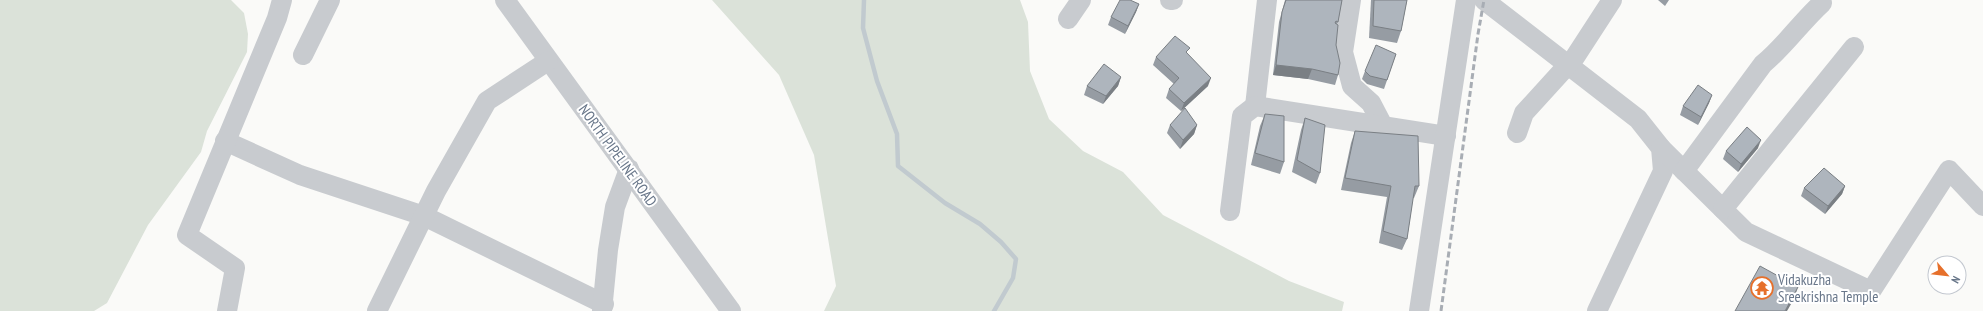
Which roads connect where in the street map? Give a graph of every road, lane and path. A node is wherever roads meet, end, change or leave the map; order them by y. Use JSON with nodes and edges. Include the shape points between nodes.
{"nodes":[{"id":1,"x":282,"y":0,"type":"edge"},
{"id":2,"x":330,"y":0,"type":"edge"},
{"id":3,"x":505,"y":0,"type":"edge"},
{"id":4,"x":1081,"y":0,"type":"edge"},
{"id":5,"x":1267,"y":0,"type":"edge"},
{"id":6,"x":1351,"y":0,"type":"edge"},
{"id":7,"x":1466,"y":0,"type":"edge"},
{"id":8,"x":1484,"y":0,"type":"edge"},
{"id":9,"x":1612,"y":0,"type":"edge"},
{"id":10,"x":1822,"y":3,"type":"dead end"},
{"id":11,"x":1068,"y":20,"type":"dead end"},
{"id":12,"x":1854,"y":47,"type":"dead end"},
{"id":13,"x":303,"y":55,"type":"dead end"},
{"id":14,"x":548,"y":61,"type":"junction"},
{"id":15,"x":1567,"y":65,"type":"junction"},
{"id":16,"x":1255,"y":106,"type":"junction"},
{"id":17,"x":1383,"y":126,"type":"junction"},
{"id":18,"x":1517,"y":133,"type":"dead end"},
{"id":19,"x":1446,"y":136,"type":"junction"},
{"id":20,"x":225,"y":141,"type":"junction"},
{"id":21,"x":1661,"y":148,"type":"junction"},
{"id":22,"x":629,"y":169,"type":"junction"},
{"id":23,"x":1684,"y":171,"type":"junction"},
{"id":24,"x":1983,"y":206,"type":"edge"},
{"id":25,"x":1723,"y":209,"type":"junction"},
{"id":26,"x":1230,"y":211,"type":"dead end"},
{"id":27,"x":424,"y":216,"type":"junction"},
{"id":28,"x":603,"y":308,"type":"edge"},
{"id":29,"x":227,"y":311,"type":"edge"},
{"id":30,"x":377,"y":311,"type":"edge"},
{"id":31,"x":731,"y":311,"type":"edge"},
{"id":32,"x":1419,"y":311,"type":"edge"},
{"id":33,"x":1597,"y":311,"type":"edge"}],
"edges":[{"from":1,"to":20,"type":"street","via":[[277,18]]},
{"from":2,"to":13,"type":"street"},
{"from":3,"to":14,"type":"street","name":"NORTH PIPELINE ROAD"},
{"from":4,"to":11,"type":"street"},
{"from":5,"to":16,"type":"street"},
{"from":6,"to":17,"type":"street","via":[[1343,52],[1352,86],[1371,103]]},
{"from":7,"to":19,"type":"street"},
{"from":8,"to":15,"type":"street"},
{"from":9,"to":15,"type":"street","via":[[1575,57]]},
{"from":10,"to":23,"type":"street","via":[[1763,64]]},
{"from":12,"to":25,"type":"street"},
{"from":14,"to":22,"type":"street","name":"NORTH PIPELINE ROAD"},
{"from":14,"to":27,"type":"street","via":[[487,101],[471,126]]},
{"from":15,"to":18,"type":"street","via":[[1524,113]]},
{"from":15,"to":21,"type":"street","via":[[1638,119]]},
{"from":16,"to":17,"type":"street"},
{"from":16,"to":26,"type":"street","via":[[1242,116]]},
{"from":17,"to":19,"type":"street"},
{"from":19,"to":32,"type":"street"},
{"from":20,"to":27,"type":"street","via":[[300,175]]},
{"from":20,"to":29,"type":"street","via":[[187,235],[235,268]]},
{"from":21,"to":23,"type":"street"},
{"from":21,"to":33,"type":"street","via":[[1663,171]]},
{"from":22,"to":28,"type":"street","via":[[615,207]]},
{"from":22,"to":31,"type":"street","name":"NORTH PIPELINE ROAD"},
{"from":23,"to":25,"type":"street"},
{"from":24,"to":25,"type":"street","via":[[1949,170],[1871,291],[1746,232]]},
{"from":27,"to":28,"type":"street"},
{"from":27,"to":30,"type":"street"}]}
